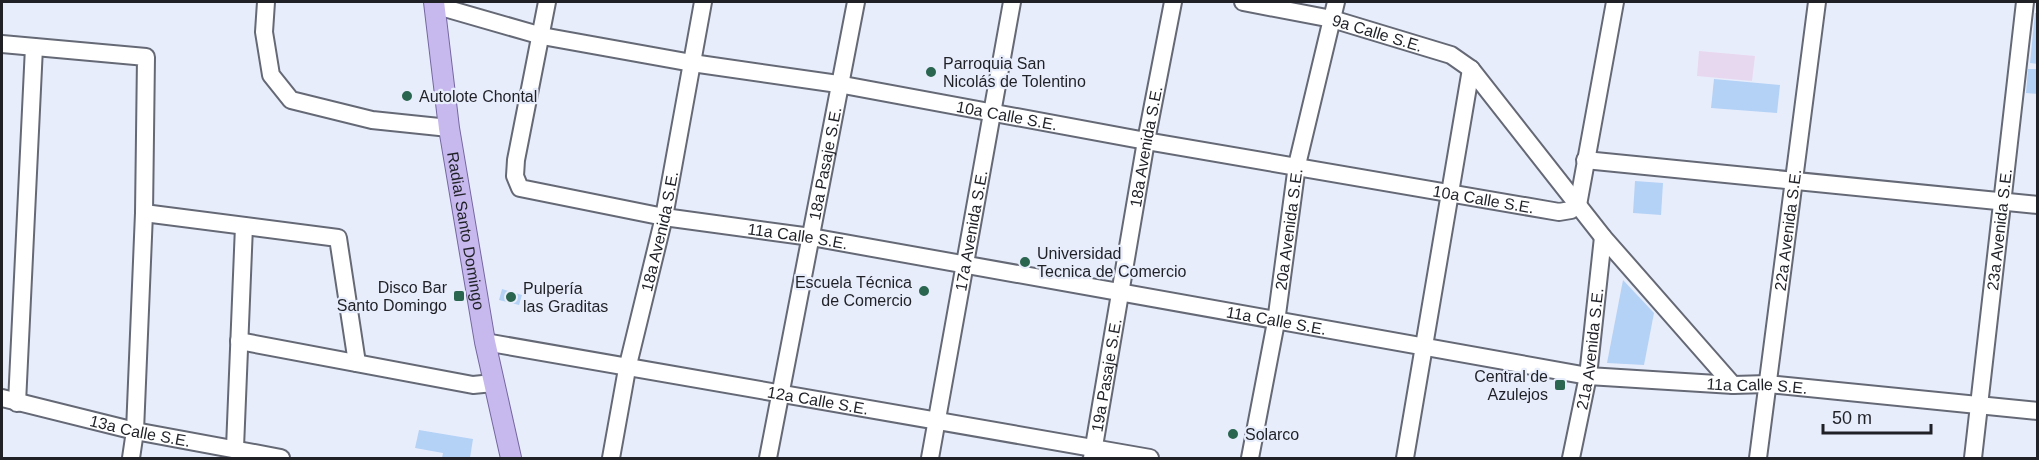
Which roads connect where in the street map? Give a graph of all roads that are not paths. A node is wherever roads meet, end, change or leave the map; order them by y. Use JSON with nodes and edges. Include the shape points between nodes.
{"nodes":[{"id":1,"x":266,"y":2,"type":"edge"},
{"id":2,"x":547,"y":2,"type":"edge"},
{"id":3,"x":703,"y":2,"type":"edge"},
{"id":4,"x":856,"y":2,"type":"edge"},
{"id":5,"x":1012,"y":2,"type":"edge"},
{"id":6,"x":1173,"y":2,"type":"edge"},
{"id":7,"x":1243,"y":2,"type":"edge"},
{"id":8,"x":1335,"y":2,"type":"edge"},
{"id":9,"x":1616,"y":2,"type":"edge"},
{"id":10,"x":1817,"y":2,"type":"edge"},
{"id":11,"x":2025,"y":2,"type":"edge"},
{"id":12,"x":434,"y":3,"type":"edge"},
{"id":13,"x":1332,"y":19,"type":"junction"},
{"id":14,"x":542,"y":36,"type":"junction"},
{"id":15,"x":2,"y":44,"type":"edge"},
{"id":16,"x":34,"y":47,"type":"junction"},
{"id":17,"x":693,"y":63,"type":"junction"},
{"id":18,"x":1471,"y":69,"type":"junction"},
{"id":19,"x":838,"y":84,"type":"junction"},
{"id":20,"x":990,"y":112,"type":"junction"},
{"id":21,"x":449,"y":128,"type":"junction"},
{"id":22,"x":1146,"y":141,"type":"junction"},
{"id":23,"x":1585,"y":160,"type":"junction"},
{"id":24,"x":1297,"y":165,"type":"junction"},
{"id":25,"x":1794,"y":179,"type":"junction"},
{"id":26,"x":1449,"y":194,"type":"junction"},
{"id":27,"x":2002,"y":202,"type":"junction"},
{"id":28,"x":1578,"y":204,"type":"junction"},
{"id":29,"x":2037,"y":205,"type":"edge"},
{"id":30,"x":144,"y":213,"type":"junction"},
{"id":31,"x":664,"y":217,"type":"junction"},
{"id":32,"x":244,"y":226,"type":"junction"},
{"id":33,"x":811,"y":237,"type":"junction"},
{"id":34,"x":1603,"y":237,"type":"junction"},
{"id":35,"x":965,"y":266,"type":"junction"},
{"id":36,"x":1122,"y":291,"type":"junction"},
{"id":37,"x":1276,"y":322,"type":"junction"},
{"id":38,"x":239,"y":341,"type":"junction"},
{"id":39,"x":484,"y":342,"type":"junction"},
{"id":40,"x":1426,"y":348,"type":"junction"},
{"id":41,"x":357,"y":363,"type":"junction"},
{"id":42,"x":627,"y":369,"type":"junction"},
{"id":43,"x":1587,"y":376,"type":"junction"},
{"id":44,"x":493,"y":383,"type":"junction"},
{"id":45,"x":1768,"y":384,"type":"junction"},
{"id":46,"x":1733,"y":385,"type":"junction"},
{"id":47,"x":781,"y":396,"type":"junction"},
{"id":48,"x":9,"y":401,"type":"edge"},
{"id":49,"x":1979,"y":405,"type":"junction"},
{"id":50,"x":2037,"y":411,"type":"edge"},
{"id":51,"x":937,"y":423,"type":"junction"},
{"id":52,"x":135,"y":431,"type":"junction"},
{"id":53,"x":235,"y":448,"type":"junction"},
{"id":54,"x":1759,"y":451,"type":"edge"},
{"id":55,"x":1093,"y":453,"type":"edge"},
{"id":56,"x":131,"y":459,"type":"edge"},
{"id":57,"x":281,"y":459,"type":"edge"},
{"id":58,"x":511,"y":459,"type":"edge"},
{"id":59,"x":611,"y":459,"type":"edge"},
{"id":60,"x":768,"y":459,"type":"edge"},
{"id":61,"x":930,"y":459,"type":"edge"},
{"id":62,"x":1150,"y":459,"type":"edge"},
{"id":63,"x":1250,"y":459,"type":"edge"},
{"id":64,"x":1405,"y":459,"type":"edge"},
{"id":65,"x":1571,"y":459,"type":"edge"},
{"id":66,"x":1774,"y":459,"type":"edge"},
{"id":67,"x":1973,"y":459,"type":"edge"}],
"edges":[{"from":1,"to":21,"type":"street","via":[[264,32],[271,75],[291,100],[372,120]]},
{"from":2,"to":14,"type":"street"},
{"from":3,"to":17,"type":"street","name":"18a Avenida S.E."},
{"from":4,"to":19,"type":"street","name":"18a Pasaje S.E."},
{"from":5,"to":20,"type":"street","name":"17a Avenida S.E."},
{"from":6,"to":22,"type":"street","name":"18a Avenida S.E."},
{"from":7,"to":13,"type":"street","name":"9a Calle S.E."},
{"from":8,"to":13,"type":"street","name":"20a Avenida S.E."},
{"from":9,"to":23,"type":"street"},
{"from":10,"to":25,"type":"street","name":"22a Avenida S.E."},
{"from":11,"to":27,"type":"street","name":"23a Avenida S.E."},
{"from":12,"to":14,"type":"street","name":"10a Calle S.E."},
{"from":12,"to":21,"type":"main road","name":"Radial Santo Domingo"},
{"from":13,"to":18,"type":"street","name":"9a Calle S.E.","via":[[1451,55]]},
{"from":13,"to":24,"type":"street","name":"20a Avenida S.E."},
{"from":14,"to":17,"type":"street","name":"10a Calle S.E."},
{"from":14,"to":31,"type":"street","name":"11a Calle S.E.","via":[[516,160],[515,176],[520,188]]},
{"from":15,"to":16,"type":"street"},
{"from":16,"to":30,"type":"street","via":[[146,57]]},
{"from":16,"to":48,"type":"street"},
{"from":17,"to":19,"type":"street","name":"10a Calle S.E."},
{"from":17,"to":31,"type":"street","name":"18a Avenida S.E."},
{"from":18,"to":26,"type":"street"},
{"from":18,"to":28,"type":"street","name":"9a Calle S.E."},
{"from":19,"to":20,"type":"street","name":"10a Calle S.E."},
{"from":19,"to":33,"type":"street","name":"18a Pasaje S.E."},
{"from":20,"to":22,"type":"street","name":"10a Calle S.E."},
{"from":20,"to":35,"type":"street","name":"17a Avenida S.E."},
{"from":21,"to":39,"type":"main road","name":"Radial Santo Domingo"},
{"from":22,"to":24,"type":"street","name":"10a Calle S.E."},
{"from":22,"to":36,"type":"street","name":"18a Avenida S.E."},
{"from":23,"to":25,"type":"street"},
{"from":23,"to":28,"type":"street"},
{"from":24,"to":26,"type":"street","name":"10a Calle S.E."},
{"from":24,"to":37,"type":"street","name":"20a Avenida S.E."},
{"from":25,"to":27,"type":"street"},
{"from":25,"to":45,"type":"street","name":"22a Avenida S.E."},
{"from":26,"to":28,"type":"street","name":"10a Calle S.E.","via":[[1559,212]]},
{"from":26,"to":40,"type":"street"},
{"from":27,"to":29,"type":"street"},
{"from":27,"to":49,"type":"street","name":"23a Avenida S.E."},
{"from":28,"to":34,"type":"street","name":"9a Calle S.E."},
{"from":30,"to":32,"type":"street"},
{"from":30,"to":52,"type":"street"},
{"from":31,"to":33,"type":"street","name":"11a Calle S.E."},
{"from":31,"to":42,"type":"street","name":"18a Avenida S.E."},
{"from":32,"to":38,"type":"street"},
{"from":32,"to":41,"type":"street","via":[[338,238]]},
{"from":33,"to":35,"type":"street","name":"11a Calle S.E."},
{"from":33,"to":47,"type":"street","name":"18a Pasaje S.E."},
{"from":34,"to":43,"type":"street","name":"21a Avenida S.E."},
{"from":34,"to":46,"type":"street","name":"9a Calle S.E."},
{"from":35,"to":36,"type":"street","name":"11a Calle S.E."},
{"from":35,"to":51,"type":"street","name":"17a Avenida S.E."},
{"from":36,"to":37,"type":"street","name":"11a Calle S.E."},
{"from":36,"to":55,"type":"street","name":"19a Pasaje S.E."},
{"from":37,"to":40,"type":"street","name":"11a Calle S.E."},
{"from":37,"to":63,"type":"street","name":"20a Avenida S.E."},
{"from":38,"to":41,"type":"street"},
{"from":38,"to":53,"type":"street"},
{"from":39,"to":42,"type":"street","name":"12a Calle S.E."},
{"from":39,"to":44,"type":"main road","name":"Radial Santo Domingo"},
{"from":40,"to":43,"type":"street","name":"11a Calle S.E."},
{"from":40,"to":64,"type":"street"},
{"from":41,"to":44,"type":"street","via":[[473,385]]},
{"from":42,"to":47,"type":"street","name":"12a Calle S.E."},
{"from":42,"to":59,"type":"street","name":"18a Avenida S.E."},
{"from":43,"to":46,"type":"street","name":"11a Calle S.E."},
{"from":43,"to":65,"type":"street","name":"21a Avenida S.E."},
{"from":44,"to":58,"type":"main road","name":"Radial Santo Domingo"},
{"from":45,"to":46,"type":"street","name":"11a Calle S.E."},
{"from":45,"to":49,"type":"street","name":"11a Calle S.E."},
{"from":45,"to":54,"type":"street","name":"22a Avenida S.E."},
{"from":47,"to":51,"type":"street","name":"12a Calle S.E."},
{"from":47,"to":60,"type":"street"},
{"from":48,"to":52,"type":"street","name":"13a Calle S.E."},
{"from":49,"to":50,"type":"street","name":"11a Calle S.E."},
{"from":49,"to":67,"type":"street","name":"23a Avenida S.E."},
{"from":51,"to":55,"type":"street","name":"12a Calle S.E."},
{"from":51,"to":61,"type":"street","name":"17a Avenida S.E."},
{"from":52,"to":53,"type":"street","name":"13a Calle S.E."},
{"from":52,"to":56,"type":"street"},
{"from":53,"to":57,"type":"street","name":"13a Calle S.E."},
{"from":54,"to":66,"type":"street"},
{"from":55,"to":62,"type":"street","name":"12a Calle S.E."}]}
